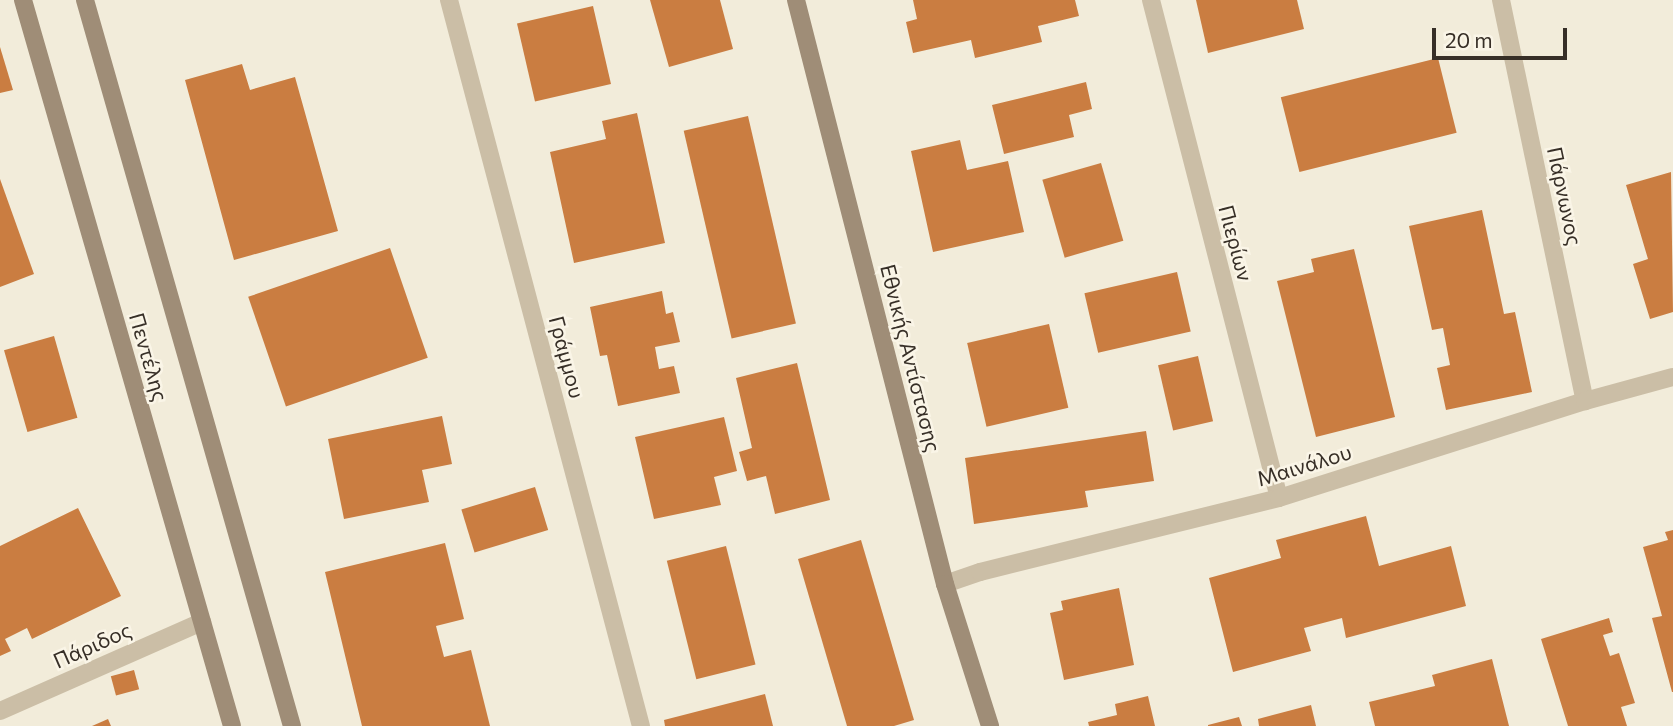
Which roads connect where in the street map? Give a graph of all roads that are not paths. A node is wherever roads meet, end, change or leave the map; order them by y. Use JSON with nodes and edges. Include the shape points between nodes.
{"nodes":[{"id":1,"x":23,"y":0,"type":"edge"},
{"id":2,"x":85,"y":0,"type":"edge"},
{"id":3,"x":449,"y":0,"type":"edge"},
{"id":4,"x":796,"y":0,"type":"edge"},
{"id":5,"x":1151,"y":0,"type":"edge"},
{"id":6,"x":1501,"y":0,"type":"edge"},
{"id":7,"x":1673,"y":377,"type":"edge"},
{"id":8,"x":1585,"y":401,"type":"junction"},
{"id":9,"x":1279,"y":498,"type":"junction"},
{"id":10,"x":945,"y":584,"type":"junction"},
{"id":11,"x":202,"y":622,"type":"junction"},
{"id":12,"x":0,"y":711,"type":"edge"},
{"id":13,"x":232,"y":726,"type":"edge"},
{"id":14,"x":292,"y":726,"type":"edge"},
{"id":15,"x":641,"y":726,"type":"edge"},
{"id":16,"x":990,"y":726,"type":"edge"}],
"edges":[{"from":1,"to":11,"type":"main road","name":"Πεντέλης"},
{"from":2,"to":14,"type":"main road","name":"Πεντέλης"},
{"from":3,"to":15,"type":"street","name":"Γράμμου"},
{"from":4,"to":10,"type":"main road","name":"Εθνικής Αντίστασης"},
{"from":5,"to":9,"type":"street","name":"Πιερίων"},
{"from":6,"to":8,"type":"street","name":"Πάρνωνος"},
{"from":7,"to":8,"type":"street","name":"Μαινάλου"},
{"from":8,"to":9,"type":"street","name":"Μαινάλου"},
{"from":9,"to":10,"type":"street","name":"Μαινάλου"},
{"from":10,"to":16,"type":"main road","name":"Εθνικής Αντίστασης"},
{"from":11,"to":12,"type":"street","name":"Πάριδος"},
{"from":11,"to":13,"type":"main road","name":"Πεντέλης"}]}
